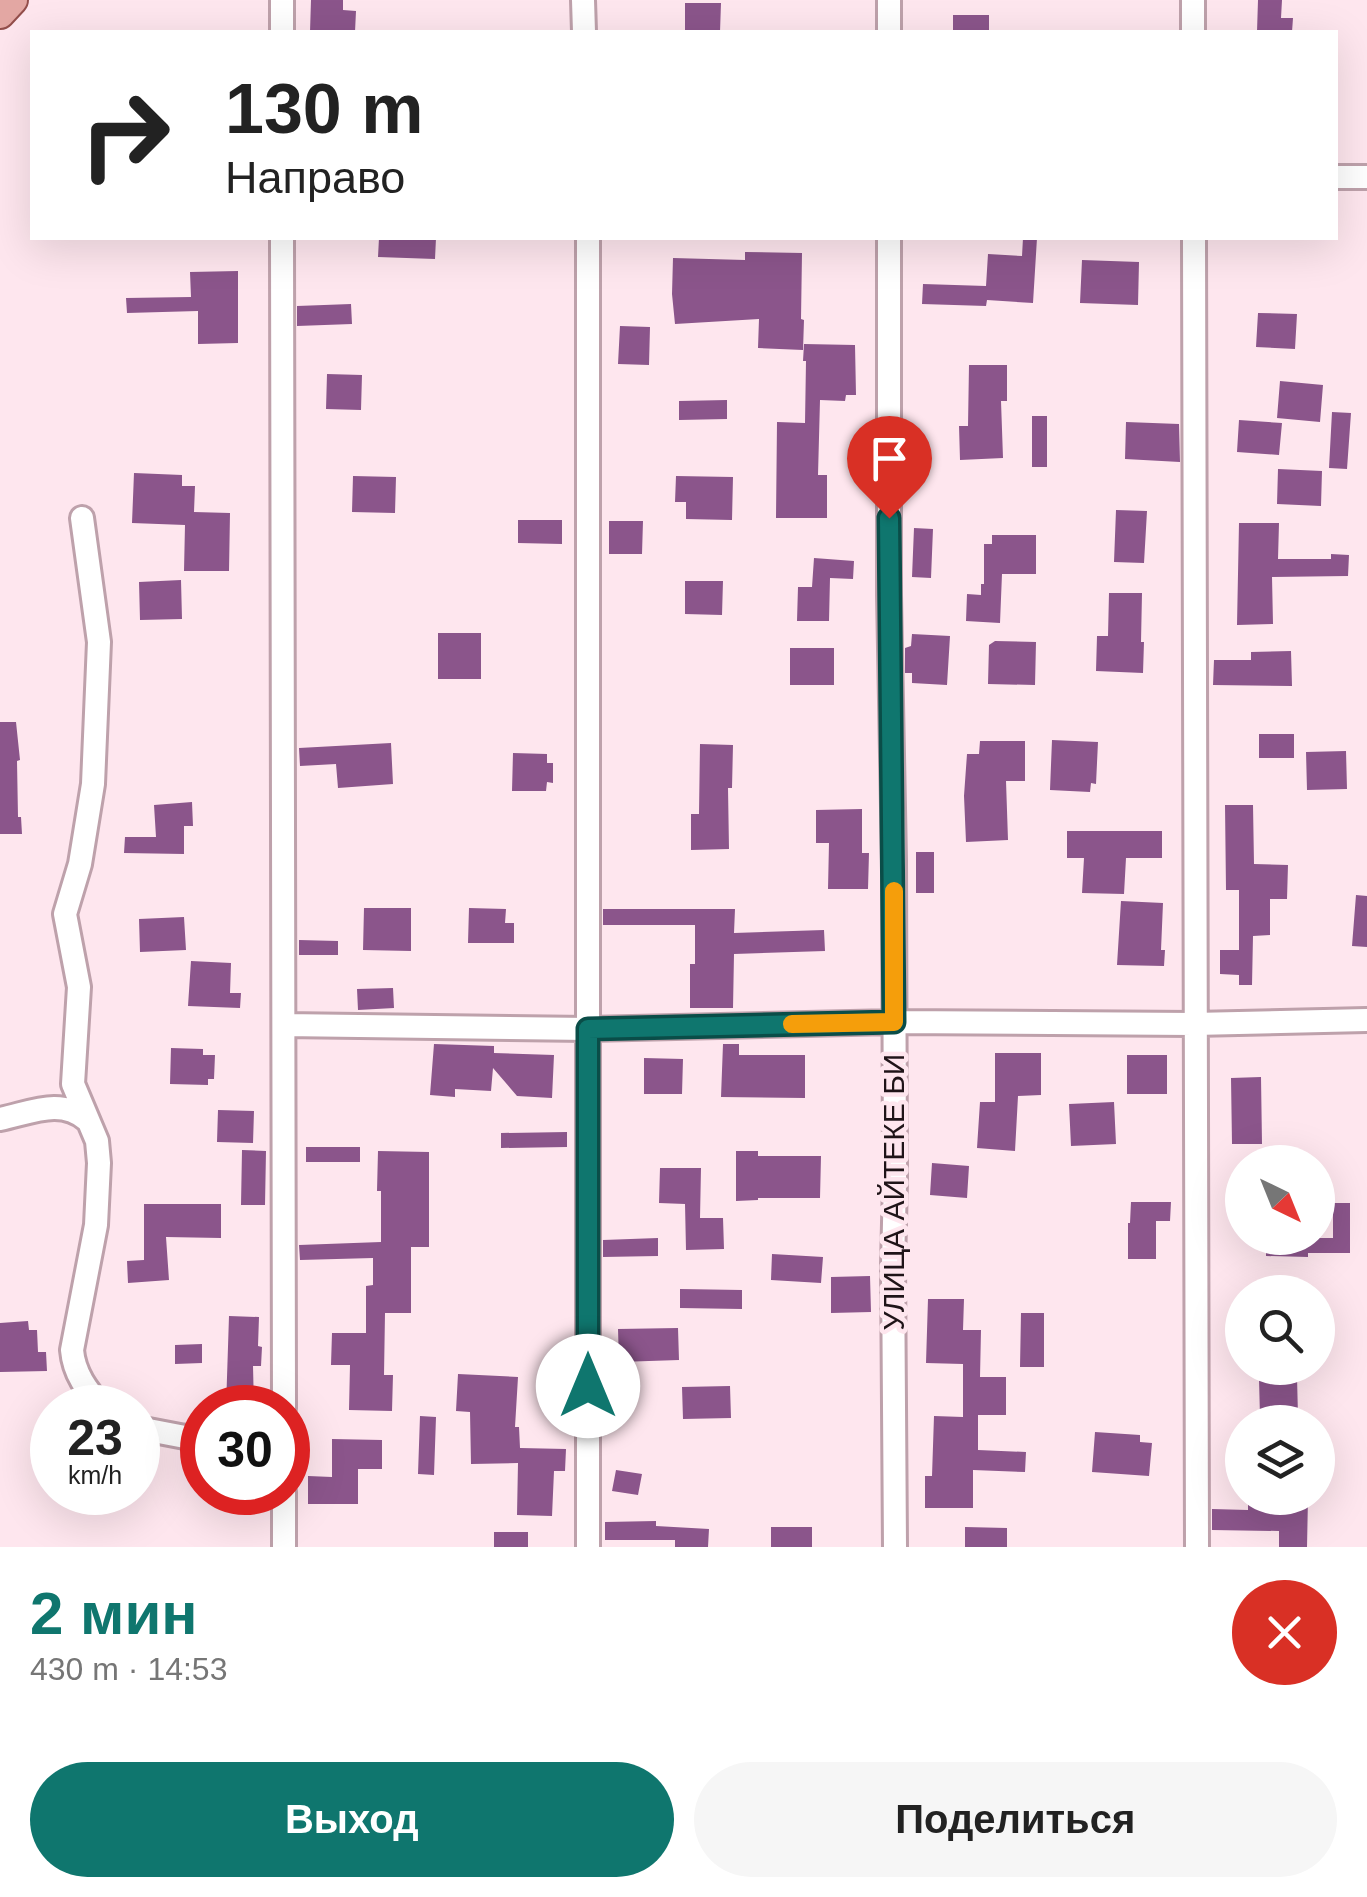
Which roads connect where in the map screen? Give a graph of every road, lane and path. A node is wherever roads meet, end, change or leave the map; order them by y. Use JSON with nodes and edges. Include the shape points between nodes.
{"nodes":[{"id":1,"x":13,"y":0,"type":"edge"},
{"id":2,"x":282,"y":0,"type":"edge"},
{"id":3,"x":583,"y":0,"type":"edge"},
{"id":4,"x":889,"y":0,"type":"edge"},
{"id":5,"x":1193,"y":0,"type":"edge"},
{"id":6,"x":0,"y":14,"type":"edge"},
{"id":7,"x":282,"y":30,"type":"edge"},
{"id":8,"x":584,"y":30,"type":"edge"},
{"id":9,"x":889,"y":30,"type":"edge"},
{"id":10,"x":1193,"y":30,"type":"edge"},
{"id":11,"x":1338,"y":177,"type":"edge"},
{"id":12,"x":1367,"y":177,"type":"edge"},
{"id":13,"x":282,"y":240,"type":"edge"},
{"id":14,"x":588,"y":240,"type":"edge"},
{"id":15,"x":889,"y":240,"type":"edge"},
{"id":16,"x":1194,"y":240,"type":"edge"},
{"id":17,"x":82,"y":518,"type":"dead end"},
{"id":18,"x":1367,"y":1020,"type":"edge"},
{"id":19,"x":894,"y":1022,"type":"junction"},
{"id":20,"x":1194,"y":1024,"type":"junction"},
{"id":21,"x":284,"y":1025,"type":"junction"},
{"id":22,"x":588,"y":1029,"type":"junction"},
{"id":23,"x":73,"y":1084,"type":"junction"},
{"id":24,"x":50,"y":1107,"type":"junction"},
{"id":25,"x":0,"y":1119,"type":"edge"},
{"id":26,"x":87,"y":1120,"type":"junction"},
{"id":27,"x":83,"y":1385,"type":"edge"},
{"id":28,"x":284,"y":1385,"type":"edge"},
{"id":29,"x":284,"y":1515,"type":"edge"},
{"id":30,"x":284,"y":1547,"type":"edge"},
{"id":31,"x":588,"y":1547,"type":"edge"},
{"id":32,"x":895,"y":1547,"type":"edge"},
{"id":33,"x":1197,"y":1547,"type":"edge"}],
"edges":[{"from":1,"to":6,"type":"main road"},
{"from":2,"to":7,"type":"street"},
{"from":3,"to":8,"type":"street"},
{"from":4,"to":9,"type":"street"},
{"from":5,"to":10,"type":"street"},
{"from":11,"to":12,"type":"street"},
{"from":13,"to":21,"type":"street"},
{"from":14,"to":22,"type":"street"},
{"from":15,"to":19,"type":"street","name":"УЛИЦА АЙТЕКЕ БИ"},
{"from":16,"to":20,"type":"street"},
{"from":17,"to":23,"type":"street","via":[[98,642],[93,784],[65,914],[79,986]]},
{"from":18,"to":20,"type":"street"},
{"from":19,"to":20,"type":"street"},
{"from":19,"to":22,"type":"street"},
{"from":19,"to":32,"type":"street","name":"УЛИЦА АЙТЕКЕ БИ"},
{"from":20,"to":33,"type":"street"},
{"from":21,"to":22,"type":"street"},
{"from":21,"to":28,"type":"street"},
{"from":22,"to":31,"type":"street"},
{"from":23,"to":24,"type":"street"},
{"from":23,"to":26,"type":"street"},
{"from":24,"to":25,"type":"street"},
{"from":24,"to":26,"type":"street"},
{"from":26,"to":27,"type":"street","via":[[97,1141],[99,1187],[72,1350]]},
{"from":29,"to":30,"type":"street"}]}
